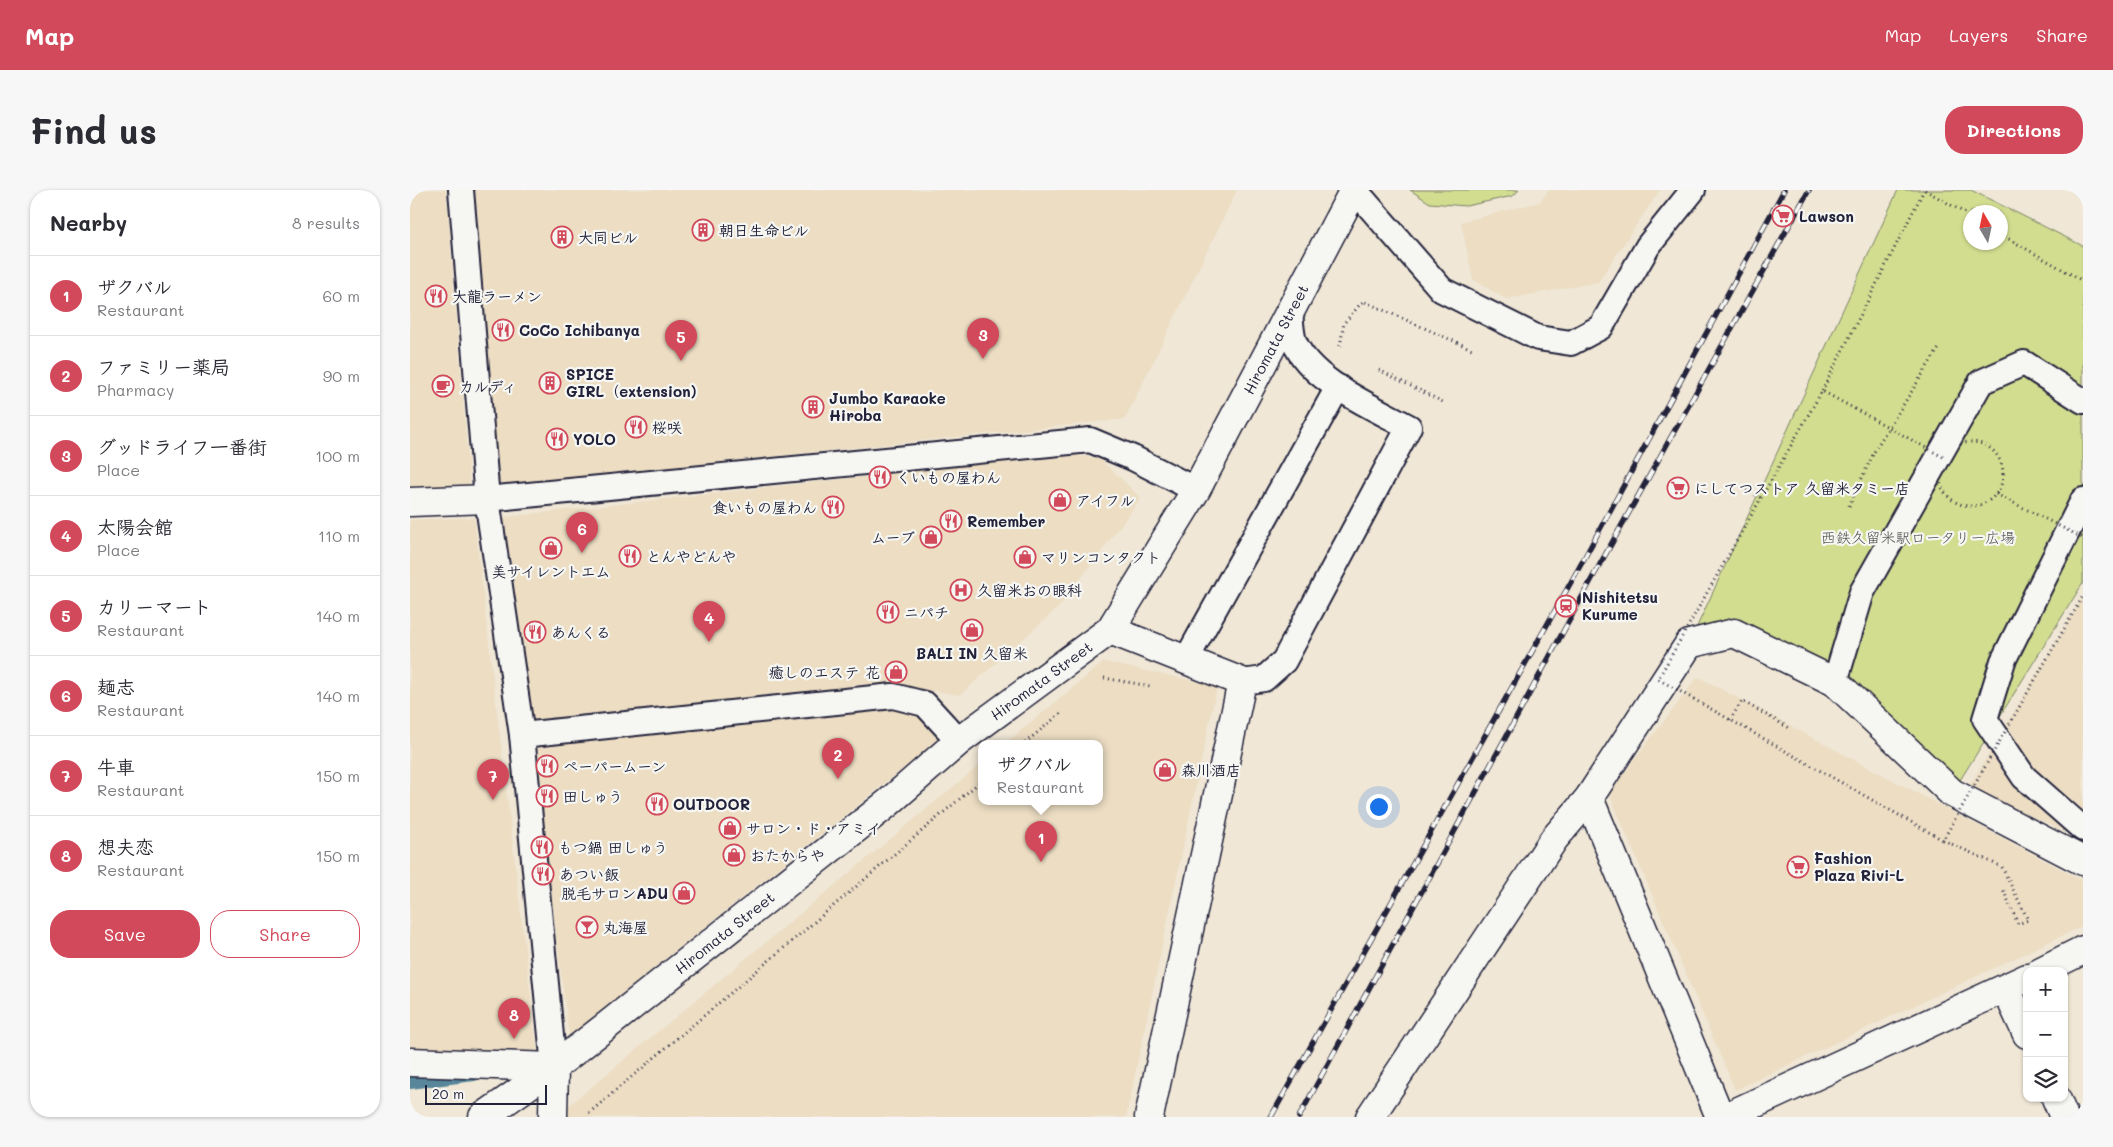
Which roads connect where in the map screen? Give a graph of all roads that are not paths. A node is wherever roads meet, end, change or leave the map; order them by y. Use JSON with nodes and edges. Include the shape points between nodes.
{"nodes":[{"id":1,"x":461,"y":190,"type":"edge"},
{"id":2,"x":1354,"y":190,"type":"edge"},
{"id":3,"x":1693,"y":190,"type":"edge"},
{"id":4,"x":1290,"y":310,"type":"junction"},
{"id":5,"x":1338,"y":387,"type":"junction"},
{"id":6,"x":2083,"y":401,"type":"edge"},
{"id":7,"x":1196,"y":490,"type":"junction"},
{"id":8,"x":487,"y":498,"type":"junction"},
{"id":9,"x":2083,"y":500,"type":"edge"},
{"id":10,"x":410,"y":502,"type":"edge"},
{"id":11,"x":1110,"y":630,"type":"junction"},
{"id":12,"x":1186,"y":660,"type":"junction"},
{"id":13,"x":1242,"y":682,"type":"junction"},
{"id":14,"x":1835,"y":682,"type":"junction"},
{"id":15,"x":522,"y":735,"type":"junction"},
{"id":16,"x":959,"y":741,"type":"junction"},
{"id":17,"x":1589,"y":798,"type":"junction"},
{"id":18,"x":2083,"y":829,"type":"edge"},
{"id":19,"x":2083,"y":860,"type":"edge"},
{"id":20,"x":2083,"y":950,"type":"edge"},
{"id":21,"x":2049,"y":967,"type":"edge"},
{"id":22,"x":2016,"y":983,"type":"edge"},
{"id":23,"x":2023,"y":1015,"type":"edge"},
{"id":24,"x":410,"y":1062,"type":"edge"},
{"id":25,"x":554,"y":1067,"type":"junction"},
{"id":26,"x":2058,"y":1102,"type":"edge"},
{"id":27,"x":484,"y":1117,"type":"edge"},
{"id":28,"x":553,"y":1117,"type":"edge"},
{"id":29,"x":1149,"y":1117,"type":"edge"},
{"id":30,"x":1370,"y":1117,"type":"edge"},
{"id":31,"x":1720,"y":1117,"type":"edge"},
{"id":32,"x":1726,"y":1117,"type":"edge"},
{"id":33,"x":2064,"y":1117,"type":"edge"}],
"edges":[{"from":1,"to":8,"type":"lane"},
{"from":2,"to":3,"type":"lane","via":[[1442,290],[1538,338],[1571,343],[1601,327],[1648,246]]},
{"from":2,"to":4,"type":"street","name":"Hiromata Street"},
{"from":4,"to":5,"type":"lane","via":[[1294,340],[1303,357],[1324,379]]},
{"from":4,"to":7,"type":"street","name":"Hiromata Street"},
{"from":5,"to":12,"type":"lane"},
{"from":5,"to":13,"type":"lane","via":[[1409,427],[1284,661],[1264,679]]},
{"from":6,"to":14,"type":"lane","via":[[2024,363],[1980,382],[1862,592]]},
{"from":7,"to":8,"type":"lane","via":[[1090,440]]},
{"from":7,"to":11,"type":"street","name":"Hiromata Street"},
{"from":8,"to":10,"type":"street"},
{"from":8,"to":15,"type":"lane"},
{"from":9,"to":18,"type":"lane","via":[[2003,661],[1985,719],[2024,777]]},
{"from":11,"to":12,"type":"street"},
{"from":11,"to":16,"type":"street","name":"Hiromata Street"},
{"from":12,"to":13,"type":"street"},
{"from":13,"to":29,"type":"street"},
{"from":14,"to":17,"type":"street","via":[[1734,633],[1689,644]]},
{"from":14,"to":19,"type":"street","via":[[1952,793]]},
{"from":15,"to":16,"type":"lane","via":[[893,696],[925,704]]},
{"from":15,"to":25,"type":"lane"},
{"from":16,"to":25,"type":"street","name":"Hiromata Street","via":[[888,803]]},
{"from":17,"to":30,"type":"street","via":[[1554,839]]},
{"from":17,"to":31,"type":"street"},
{"from":20,"to":21,"type":"street"},
{"from":22,"to":23,"type":"street"},
{"from":22,"to":32,"type":"street"},
{"from":24,"to":25,"type":"street"},
{"from":25,"to":27,"type":"street","name":"Hiromata Street"},
{"from":25,"to":28,"type":"street"},
{"from":26,"to":33,"type":"street"}]}
